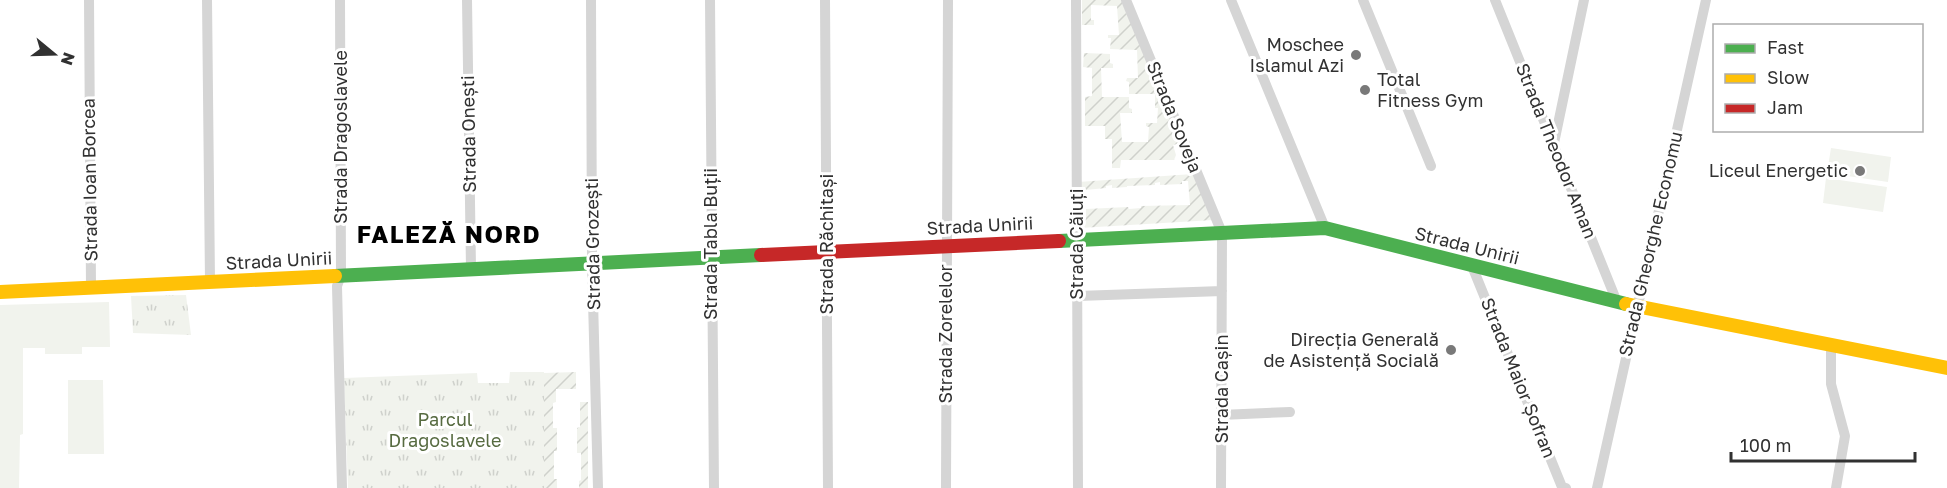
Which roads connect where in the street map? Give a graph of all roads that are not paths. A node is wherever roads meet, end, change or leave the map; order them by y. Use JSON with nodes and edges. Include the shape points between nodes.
{"nodes":[{"id":1,"x":88,"y":0,"type":"edge"},
{"id":2,"x":207,"y":0,"type":"edge"},
{"id":3,"x":340,"y":0,"type":"edge"},
{"id":4,"x":467,"y":0,"type":"edge"},
{"id":5,"x":591,"y":0,"type":"edge"},
{"id":6,"x":710,"y":0,"type":"edge"},
{"id":7,"x":825,"y":0,"type":"edge"},
{"id":8,"x":948,"y":0,"type":"edge"},
{"id":9,"x":1076,"y":0,"type":"edge"},
{"id":10,"x":1126,"y":0,"type":"edge"},
{"id":11,"x":1231,"y":0,"type":"edge"},
{"id":12,"x":1363,"y":0,"type":"edge"},
{"id":13,"x":1496,"y":0,"type":"edge"},
{"id":14,"x":1584,"y":0,"type":"edge"},
{"id":15,"x":1706,"y":0,"type":"edge"},
{"id":16,"x":1553,"y":144,"type":"junction"},
{"id":17,"x":1431,"y":166,"type":"dead end"},
{"id":18,"x":1325,"y":228,"type":"junction"},
{"id":19,"x":1222,"y":233,"type":"junction"},
{"id":20,"x":1077,"y":239,"type":"junction"},
{"id":21,"x":946,"y":245,"type":"junction"},
{"id":22,"x":826,"y":251,"type":"junction"},
{"id":23,"x":711,"y":257,"type":"junction"},
{"id":24,"x":592,"y":263,"type":"junction"},
{"id":25,"x":1472,"y":266,"type":"junction"},
{"id":26,"x":471,"y":269,"type":"junction"},
{"id":27,"x":341,"y":275,"type":"junction"},
{"id":28,"x":210,"y":282,"type":"junction"},
{"id":29,"x":91,"y":288,"type":"junction"},
{"id":30,"x":1222,"y":291,"type":"junction"},
{"id":31,"x":0,"y":292,"type":"edge"},
{"id":32,"x":1078,"y":296,"type":"junction"},
{"id":33,"x":1617,"y":302,"type":"junction"},
{"id":34,"x":1637,"y":306,"type":"junction"},
{"id":35,"x":1832,"y":345,"type":"junction"},
{"id":36,"x":1947,"y":368,"type":"edge"},
{"id":37,"x":1290,"y":412,"type":"dead end"},
{"id":38,"x":1221,"y":415,"type":"junction"},
{"id":39,"x":342,"y":488,"type":"edge"},
{"id":40,"x":598,"y":488,"type":"edge"},
{"id":41,"x":714,"y":488,"type":"edge"},
{"id":42,"x":828,"y":488,"type":"edge"},
{"id":43,"x":946,"y":488,"type":"edge"},
{"id":44,"x":1078,"y":488,"type":"edge"},
{"id":45,"x":1221,"y":488,"type":"edge"},
{"id":46,"x":1566,"y":488,"type":"edge"},
{"id":47,"x":1597,"y":488,"type":"edge"},
{"id":48,"x":1836,"y":488,"type":"edge"}],
"edges":[{"from":1,"to":29,"type":"street","name":"Strada Ioan Borcea"},
{"from":2,"to":28,"type":"street"},
{"from":3,"to":27,"type":"street","name":"Strada Dragoslavele"},
{"from":4,"to":26,"type":"street","name":"Strada Onești"},
{"from":5,"to":24,"type":"street","name":"Strada Grozești"},
{"from":6,"to":23,"type":"street","name":"Strada Tabla Buții"},
{"from":7,"to":22,"type":"street","name":"Strada Răchitași"},
{"from":8,"to":21,"type":"street","name":"Strada Zorelelor"},
{"from":9,"to":20,"type":"street","name":"Strada Căiuți"},
{"from":10,"to":19,"type":"street","name":"Strada Soveja"},
{"from":11,"to":18,"type":"street"},
{"from":12,"to":17,"type":"street"},
{"from":13,"to":16,"type":"street","name":"Strada Theodor Aman"},
{"from":14,"to":16,"type":"street"},
{"from":15,"to":34,"type":"street","name":"Strada Gheorghe Economu"},
{"from":16,"to":33,"type":"street","name":"Strada Theodor Aman"},
{"from":18,"to":19,"type":"street","name":"Strada Unirii"},
{"from":18,"to":25,"type":"street","name":"Strada Unirii"},
{"from":19,"to":20,"type":"street","name":"Strada Unirii"},
{"from":19,"to":30,"type":"street","name":"Strada Cașin"},
{"from":20,"to":21,"type":"street","name":"Strada Unirii"},
{"from":20,"to":32,"type":"street","name":"Strada Căiuți"},
{"from":21,"to":22,"type":"street","name":"Strada Unirii"},
{"from":21,"to":43,"type":"street","name":"Strada Zorelelor"},
{"from":22,"to":23,"type":"street","name":"Strada Unirii"},
{"from":22,"to":42,"type":"street","name":"Strada Răchitași"},
{"from":23,"to":24,"type":"street","name":"Strada Unirii"},
{"from":23,"to":41,"type":"street","name":"Strada Tabla Buții"},
{"from":24,"to":26,"type":"street","name":"Strada Unirii"},
{"from":24,"to":40,"type":"street","name":"Strada Grozești"},
{"from":25,"to":33,"type":"street","name":"Strada Unirii"},
{"from":25,"to":46,"type":"street","name":"Strada Maior Șofran"},
{"from":26,"to":27,"type":"street","name":"Strada Unirii"},
{"from":27,"to":28,"type":"street","name":"Strada Unirii"},
{"from":27,"to":39,"type":"street","name":"Strada Dragoslavele","via":[[337,286]]},
{"from":28,"to":29,"type":"street","name":"Strada Unirii"},
{"from":29,"to":31,"type":"street","name":"Strada Unirii"},
{"from":30,"to":32,"type":"street"},
{"from":30,"to":38,"type":"street","name":"Strada Cașin"},
{"from":32,"to":44,"type":"street","name":"Strada Căiuți"},
{"from":33,"to":34,"type":"street","name":"Strada Unirii"},
{"from":34,"to":35,"type":"street","name":"Strada Unirii"},
{"from":34,"to":47,"type":"street","name":"Strada Gheorghe Economu"},
{"from":35,"to":36,"type":"street","name":"Strada Unirii"},
{"from":35,"to":48,"type":"street","via":[[1831,384],[1845,436]]},
{"from":37,"to":38,"type":"street"},
{"from":38,"to":45,"type":"street","name":"Strada Cașin"}]}
